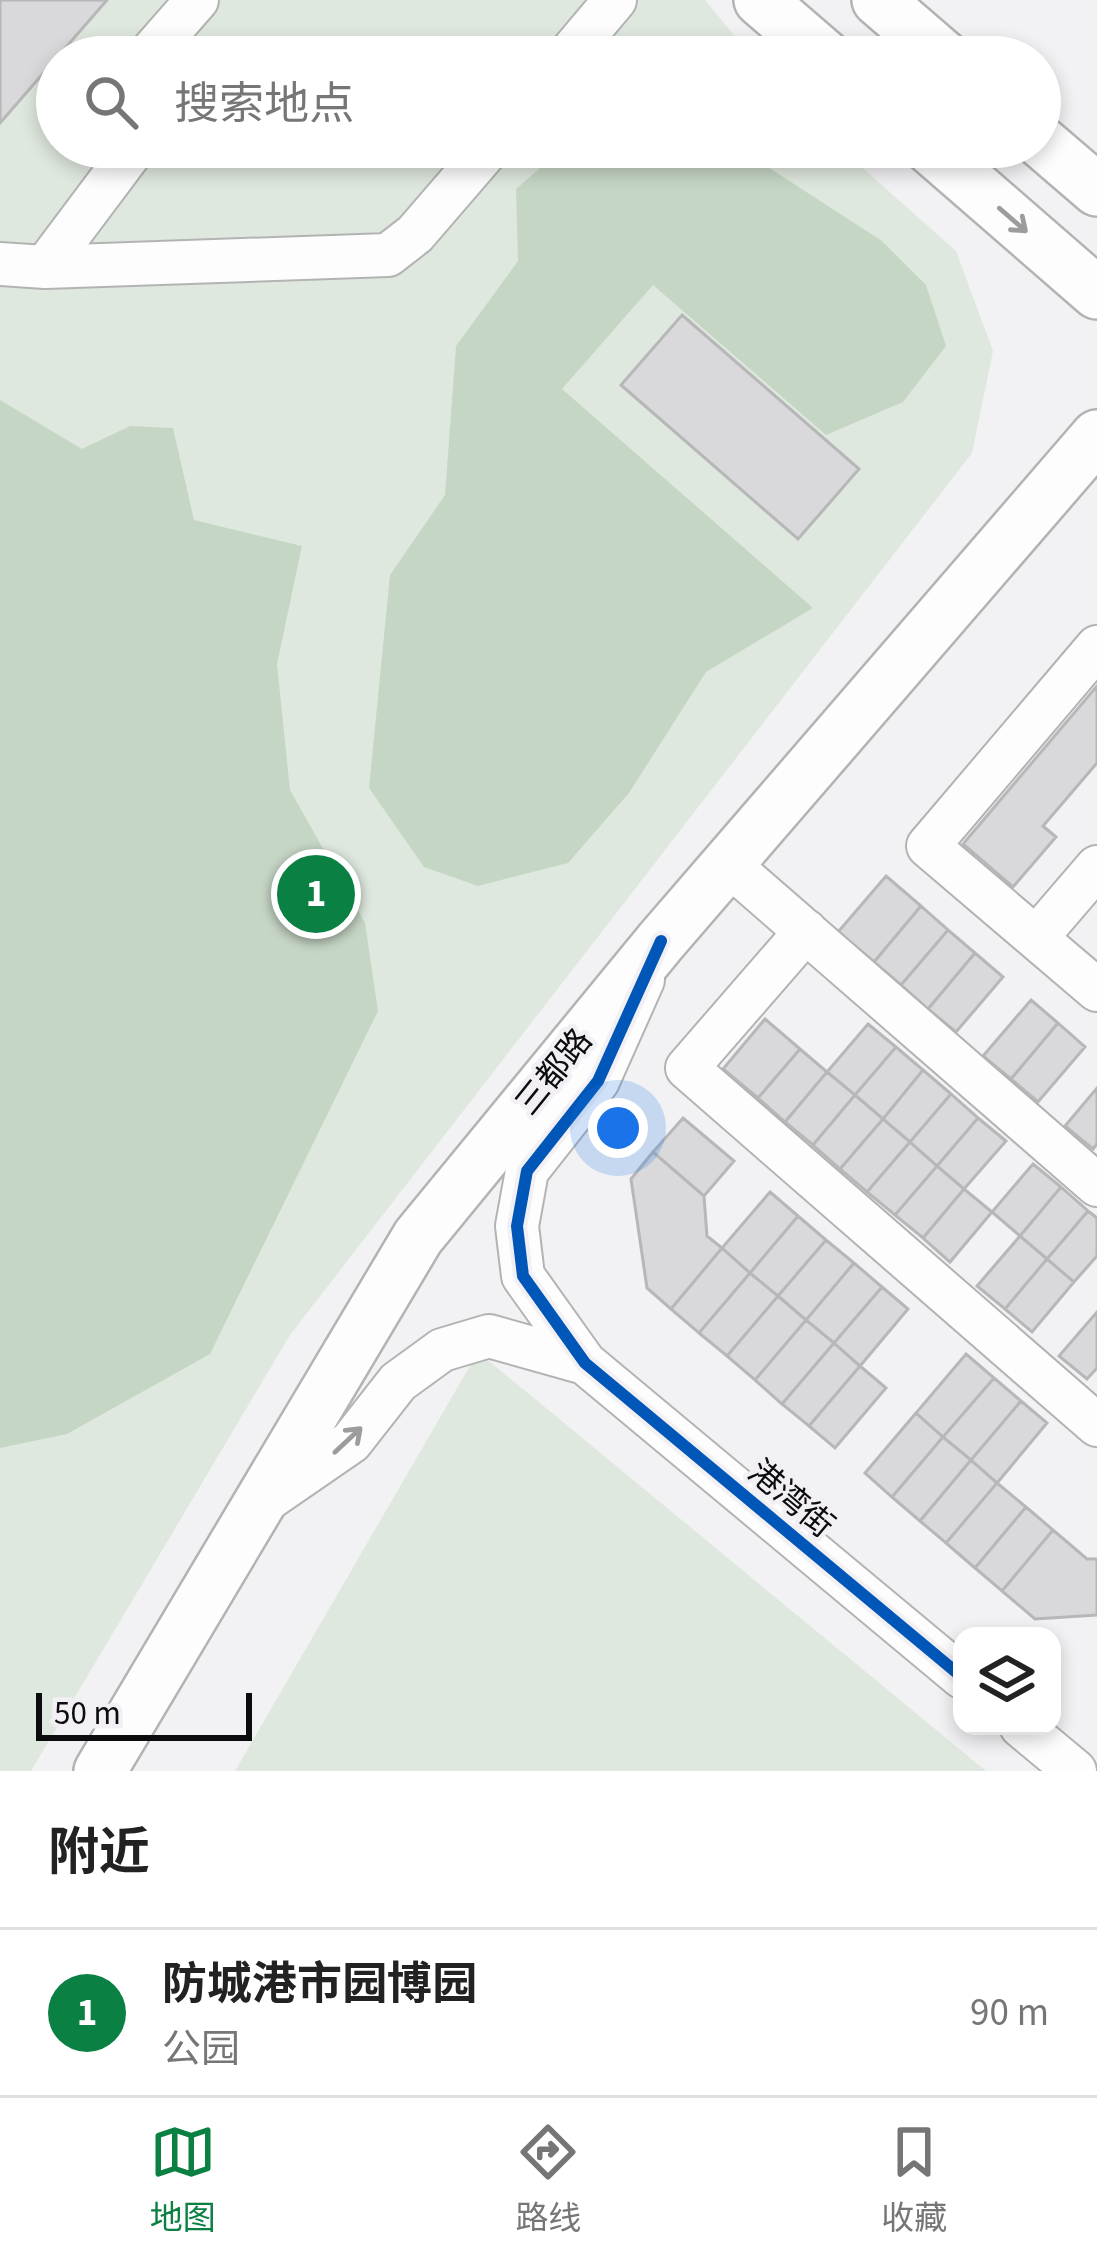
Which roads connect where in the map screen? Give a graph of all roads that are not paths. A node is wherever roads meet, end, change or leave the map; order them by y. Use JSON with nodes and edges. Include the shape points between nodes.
{"nodes":[{"id":1,"x":197,"y":0,"type":"edge"},
{"id":2,"x":615,"y":0,"type":"edge"},
{"id":3,"x":760,"y":0,"type":"edge"},
{"id":4,"x":878,"y":0,"type":"edge"},
{"id":5,"x":165,"y":36,"type":"edge"},
{"id":6,"x":585,"y":36,"type":"edge"},
{"id":7,"x":802,"y":36,"type":"edge"},
{"id":8,"x":920,"y":36,"type":"edge"},
{"id":9,"x":1061,"y":159,"type":"edge"},
{"id":10,"x":119,"y":168,"type":"edge"},
{"id":11,"x":472,"y":168,"type":"edge"},
{"id":12,"x":953,"y":168,"type":"edge"},
{"id":13,"x":1097,"y":190,"type":"edge"},
{"id":14,"x":0,"y":264,"type":"edge"},
{"id":15,"x":45,"y":267,"type":"junction"},
{"id":16,"x":1097,"y":293,"type":"edge"},
{"id":17,"x":1097,"y":436,"type":"edge"},
{"id":18,"x":1097,"y":646,"type":"edge"},
{"id":19,"x":728,"y":863,"type":"junction"},
{"id":20,"x":1097,"y":867,"type":"edge"},
{"id":21,"x":806,"y":931,"type":"junction"},
{"id":22,"x":1036,"y":938,"type":"junction"},
{"id":23,"x":661,"y":941,"type":"junction"},
{"id":24,"x":1097,"y":990,"type":"edge"},
{"id":25,"x":1097,"y":1185,"type":"edge"},
{"id":26,"x":585,"y":1363,"type":"junction"},
{"id":27,"x":1097,"y":1425,"type":"edge"},
{"id":28,"x":254,"y":1509,"type":"junction"},
{"id":29,"x":953,"y":1670,"type":"edge"},
{"id":30,"x":1032,"y":1735,"type":"edge"},
{"id":31,"x":100,"y":1771,"type":"edge"},
{"id":32,"x":1075,"y":1771,"type":"edge"}],
"edges":[{"from":1,"to":5,"type":"street"},
{"from":2,"to":6,"type":"street"},
{"from":3,"to":7,"type":"main road"},
{"from":4,"to":8,"type":"main road"},
{"from":9,"to":13,"type":"main road"},
{"from":10,"to":15,"type":"street"},
{"from":11,"to":15,"type":"street","via":[[388,255]]},
{"from":12,"to":16,"type":"main road","one_way":true},
{"from":14,"to":15,"type":"street"},
{"from":17,"to":19,"type":"main road","name":"三都路"},
{"from":18,"to":22,"type":"street","via":[[928,846]]},
{"from":19,"to":21,"type":"street"},
{"from":19,"to":23,"type":"main road","name":"三都路"},
{"from":20,"to":22,"type":"street"},
{"from":21,"to":25,"type":"street"},
{"from":21,"to":27,"type":"street","via":[[687,1068]]},
{"from":22,"to":24,"type":"street"},
{"from":23,"to":26,"type":"street","via":[[598,1081],[527,1172],[517,1226],[523,1276]]},
{"from":23,"to":28,"type":"main road","name":"三都路","via":[[418,1238]]},
{"from":28,"to":26,"type":"street","one_way":true,"via":[[351,1442],[398,1382],[442,1349],[489,1336]]},
{"from":26,"to":29,"type":"street","name":"港湾街"},
{"from":28,"to":31,"type":"main road","name":"三都路"},
{"from":30,"to":32,"type":"street"}]}
